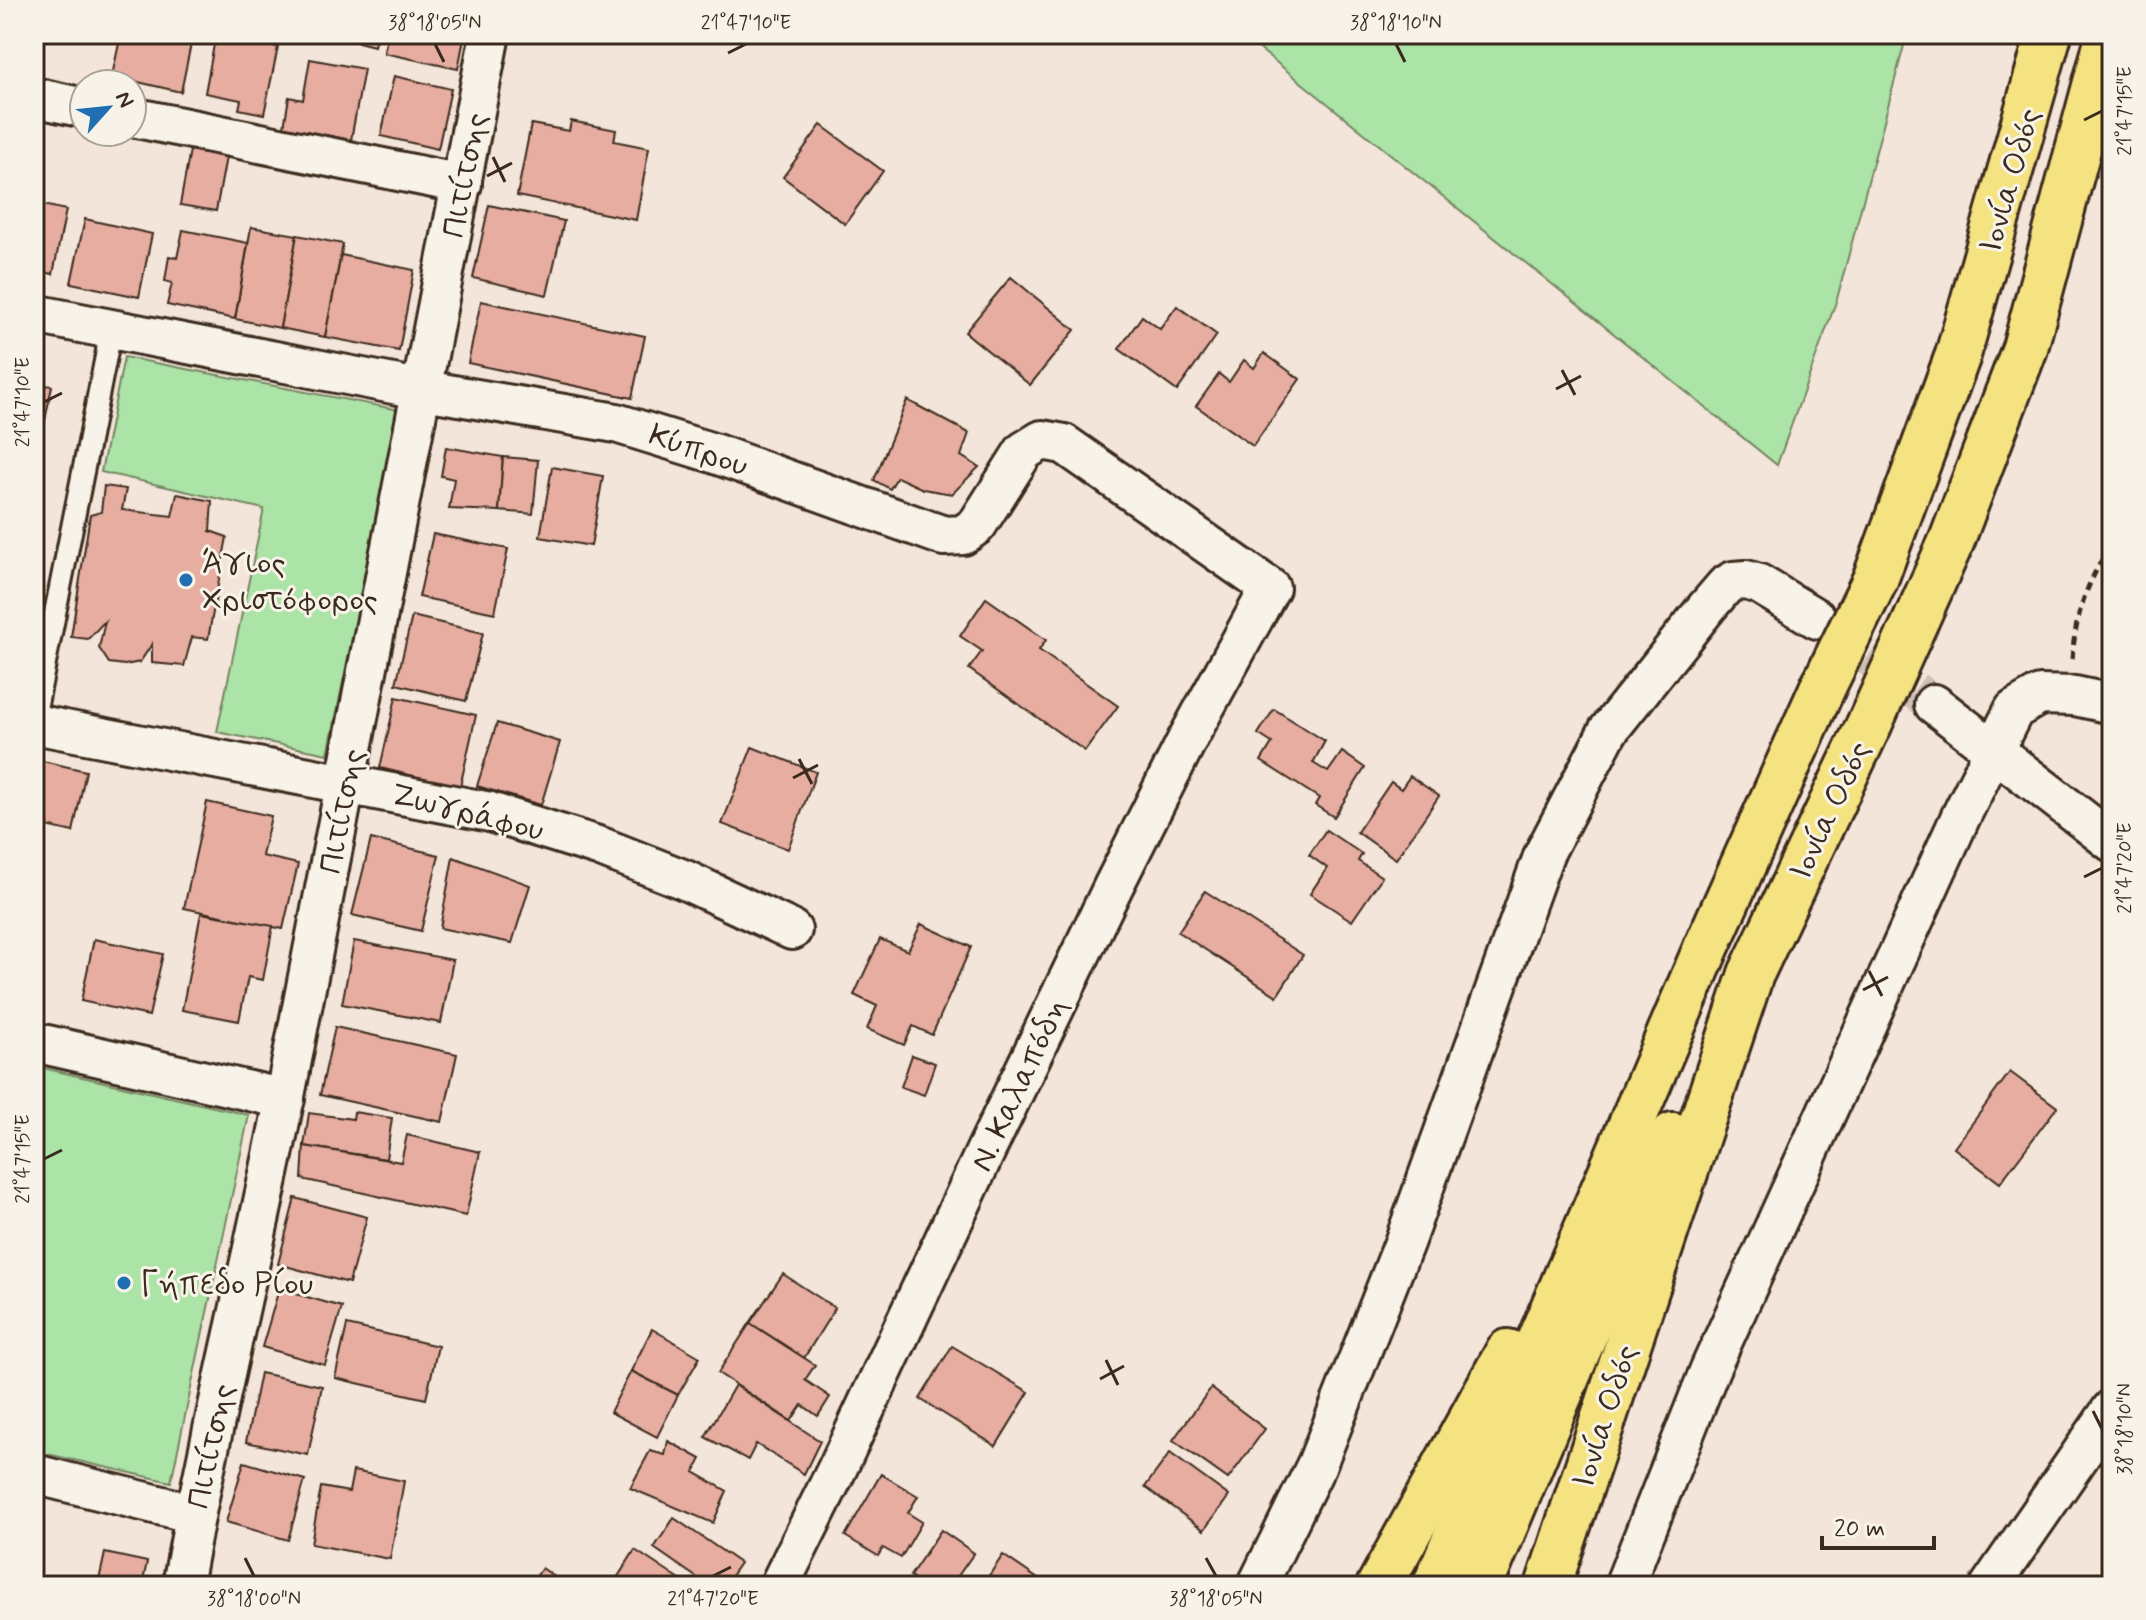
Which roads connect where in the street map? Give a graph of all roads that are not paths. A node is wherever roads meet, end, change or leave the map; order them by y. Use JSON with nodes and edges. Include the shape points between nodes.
{"nodes":[{"id":1,"x":490,"y":34,"type":"edge"},
{"id":2,"x":2049,"y":34,"type":"edge"},
{"id":3,"x":2109,"y":34,"type":"edge"},
{"id":4,"x":34,"y":97,"type":"edge"},
{"id":5,"x":68,"y":104,"type":"edge"},
{"id":6,"x":148,"y":120,"type":"edge"},
{"id":7,"x":2112,"y":141,"type":"edge"},
{"id":8,"x":462,"y":184,"type":"junction"},
{"id":9,"x":2058,"y":232,"type":"junction"},
{"id":10,"x":34,"y":314,"type":"edge"},
{"id":11,"x":111,"y":331,"type":"junction"},
{"id":12,"x":424,"y":390,"type":"junction"},
{"id":13,"x":1270,"y":588,"type":"joint"},
{"id":14,"x":1817,"y":619,"type":"tunnel mouth"},
{"id":15,"x":1934,"y":704,"type":"tunnel mouth"},
{"id":16,"x":2112,"y":704,"type":"edge"},
{"id":17,"x":34,"y":721,"type":"edge"},
{"id":18,"x":1993,"y":749,"type":"junction"},
{"id":19,"x":346,"y":783,"type":"junction"},
{"id":20,"x":2112,"y":842,"type":"edge"},
{"id":21,"x":792,"y":930,"type":"dead end"},
{"id":22,"x":1751,"y":974,"type":"junction"},
{"id":23,"x":34,"y":1042,"type":"edge"},
{"id":24,"x":285,"y":1099,"type":"junction"},
{"id":25,"x":1613,"y":1165,"type":"junction"},
{"id":26,"x":2112,"y":1409,"type":"edge"},
{"id":27,"x":34,"y":1474,"type":"edge"},
{"id":28,"x":195,"y":1514,"type":"junction"},
{"id":29,"x":182,"y":1586,"type":"edge"},
{"id":30,"x":779,"y":1586,"type":"edge"},
{"id":31,"x":1257,"y":1586,"type":"edge"},
{"id":32,"x":1379,"y":1586,"type":"edge"},
{"id":33,"x":1435,"y":1586,"type":"edge"},
{"id":34,"x":1480,"y":1586,"type":"edge"},
{"id":35,"x":1548,"y":1586,"type":"edge"},
{"id":36,"x":1624,"y":1586,"type":"edge"},
{"id":37,"x":1990,"y":1586,"type":"edge"}],
"edges":[{"from":1,"to":8,"type":"street","name":"Πιτίτσης"},
{"from":2,"to":25,"type":"highway","name":"Ιονία Οδός","bridge":true,"via":[[1958,355],[1875,580]]},
{"from":3,"to":9,"type":"highway","name":"Ιονία Οδός"},
{"from":4,"to":5,"type":"street"},
{"from":6,"to":8,"type":"street"},
{"from":7,"to":9,"type":"highway"},
{"from":8,"to":12,"type":"street","name":"Πιτίτσης"},
{"from":9,"to":22,"type":"highway","name":"Ιονία Οδός","bridge":true,"via":[[2025,348],[1952,540]]},
{"from":10,"to":11,"type":"street","name":"Κύπρου"},
{"from":11,"to":12,"type":"street","name":"Κύπρου"},
{"from":11,"to":17,"type":"lane"},
{"from":12,"to":13,"type":"street","name":"Κύπρου","via":[[645,430],[944,536],[963,535],[977,525],[1024,451],[1042,440],[1064,444]]},
{"from":12,"to":19,"type":"street","name":"Πιτίτσης"},
{"from":13,"to":30,"type":"street","name":"Ν. Καλαπόδη","via":[[1080,954]]},
{"from":14,"to":31,"type":"street","via":[[1759,584],[1733,581],[1608,731],[1544,854],[1404,1243],[1317,1464]]},
{"from":15,"to":18,"type":"street"},
{"from":16,"to":18,"type":"street","via":[[2040,695],[2014,710]]},
{"from":17,"to":19,"type":"street","name":"Ζωγράφου"},
{"from":18,"to":20,"type":"street"},
{"from":18,"to":36,"type":"street","via":[[1710,1369]]},
{"from":19,"to":21,"type":"street","name":"Ζωγράφου","via":[[490,812],[601,847]]},
{"from":19,"to":24,"type":"street","name":"Πιτίτσης"},
{"from":22,"to":34,"type":"highway","via":[[1637,1209]]},
{"from":22,"to":35,"type":"highway","name":"Ιονία Οδός"},
{"from":23,"to":24,"type":"street"},
{"from":24,"to":28,"type":"street","name":"Πιτίτσης"},
{"from":25,"to":32,"type":"highway"},
{"from":25,"to":33,"type":"highway"},
{"from":26,"to":37,"type":"street"},
{"from":27,"to":28,"type":"street"},
{"from":28,"to":29,"type":"street","name":"Πιτίτσης"}]}
